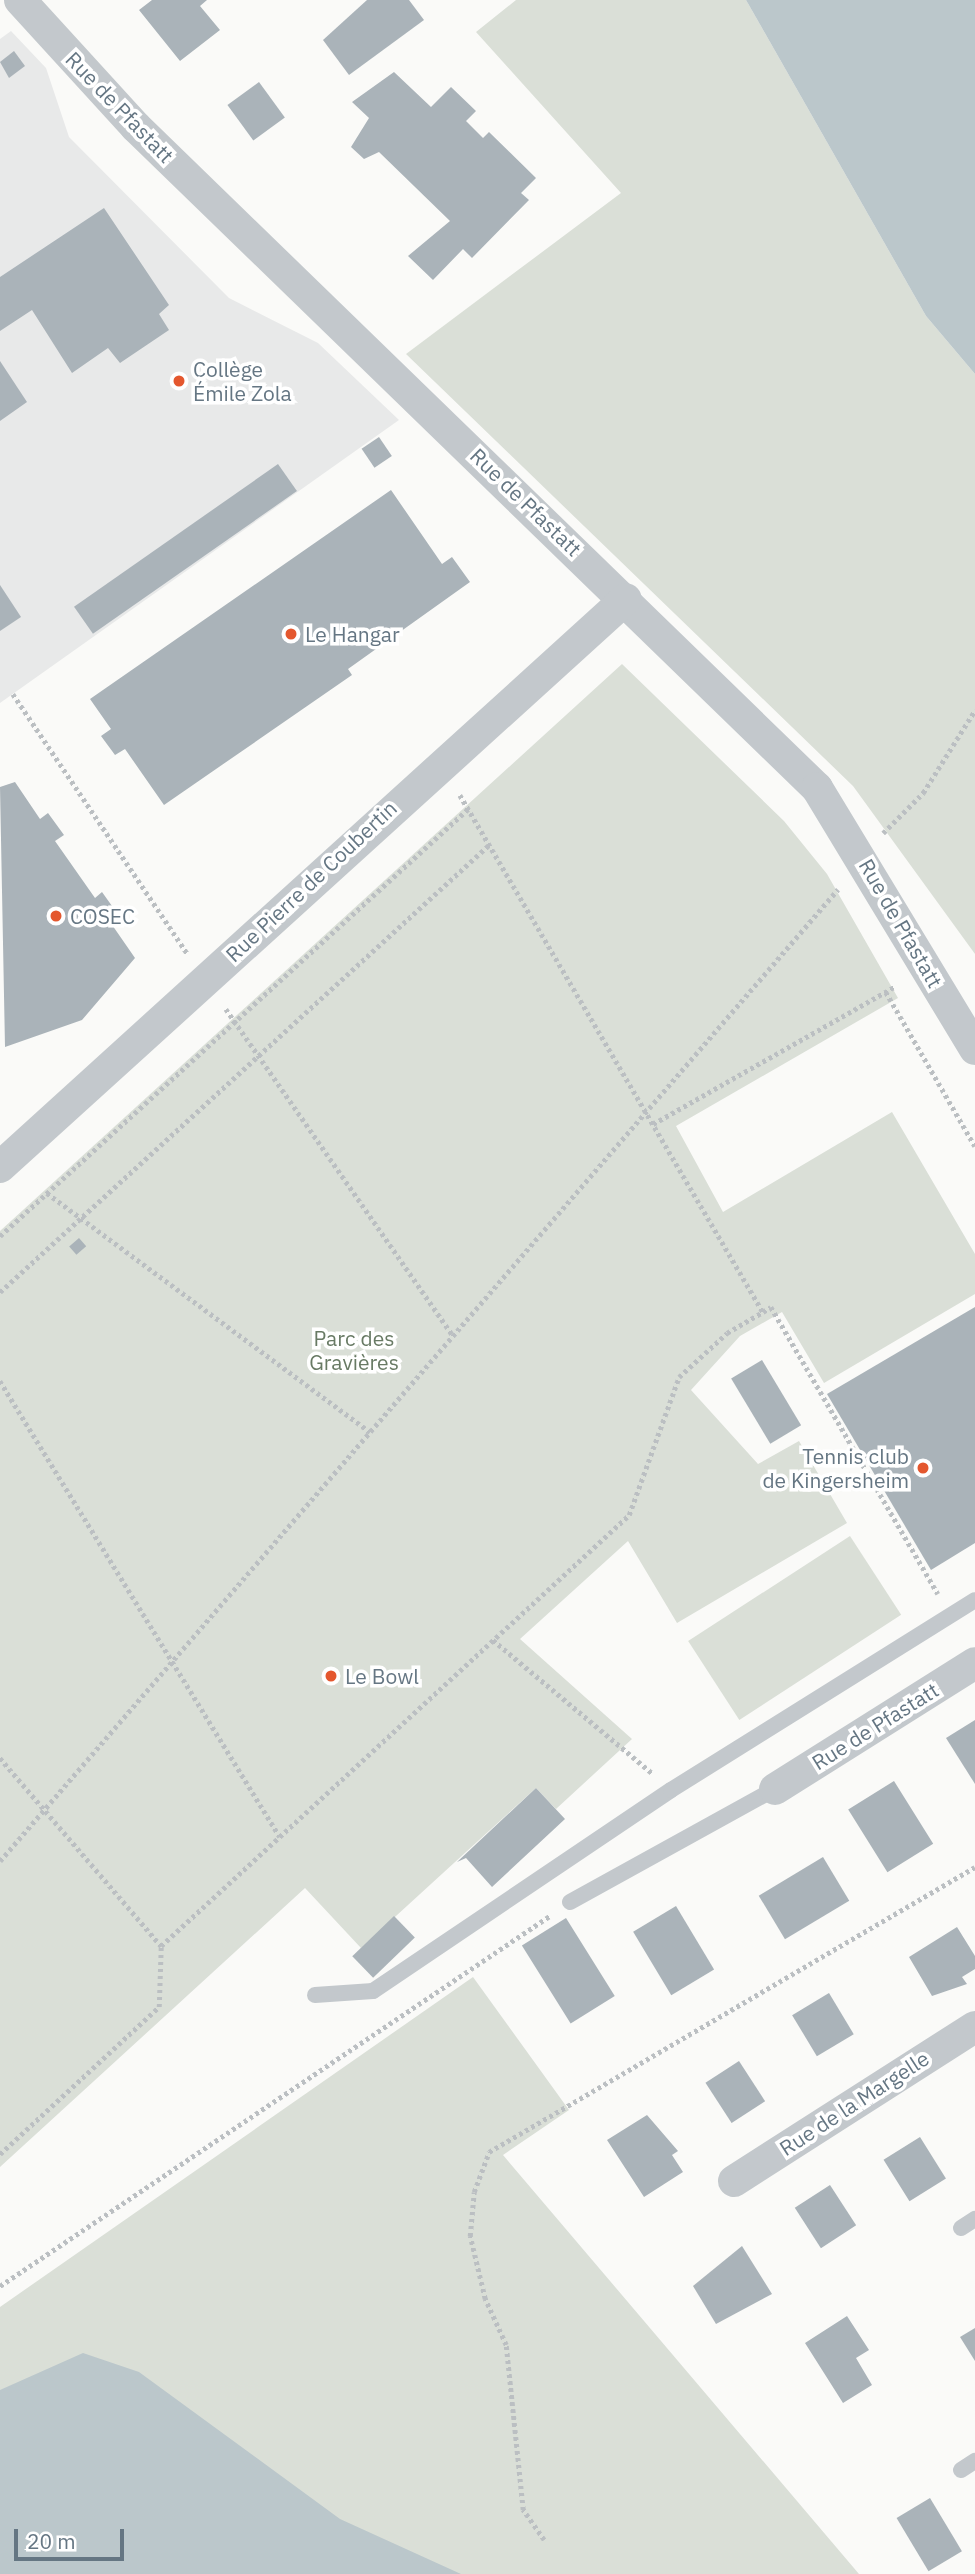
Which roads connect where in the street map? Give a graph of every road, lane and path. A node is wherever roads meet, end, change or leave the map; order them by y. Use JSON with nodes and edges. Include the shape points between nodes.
{"nodes":[{"id":1,"x":20,"y":0,"type":"edge"},
{"id":2,"x":626,"y":599,"type":"junction"},
{"id":3,"x":13,"y":694,"type":"dead end"},
{"id":4,"x":975,"y":710,"type":"edge"},
{"id":5,"x":441,"y":761,"type":"junction"},
{"id":6,"x":468,"y":808,"type":"junction"},
{"id":7,"x":490,"y":844,"type":"junction"},
{"id":8,"x":864,"y":859,"type":"junction"},
{"id":9,"x":928,"y":968,"type":"junction"},
{"id":10,"x":205,"y":979,"type":"junction"},
{"id":11,"x":886,"y":992,"type":"junction"},
{"id":12,"x":235,"y":1022,"type":"junction"},
{"id":13,"x":975,"y":1049,"type":"edge"},
{"id":14,"x":258,"y":1056,"type":"junction"},
{"id":15,"x":646,"y":1112,"type":"junction"},
{"id":16,"x":653,"y":1124,"type":"junction"},
{"id":17,"x":975,"y":1146,"type":"edge"},
{"id":18,"x":0,"y":1167,"type":"edge"},
{"id":19,"x":47,"y":1193,"type":"junction"},
{"id":20,"x":82,"y":1218,"type":"junction"},
{"id":21,"x":0,"y":1236,"type":"edge"},
{"id":22,"x":0,"y":1292,"type":"edge"},
{"id":23,"x":763,"y":1312,"type":"junction"},
{"id":24,"x":453,"y":1336,"type":"junction"},
{"id":25,"x":0,"y":1381,"type":"edge"},
{"id":26,"x":370,"y":1432,"type":"junction"},
{"id":27,"x":975,"y":1600,"type":"edge"},
{"id":28,"x":951,"y":1615,"type":"junction"},
{"id":29,"x":493,"y":1640,"type":"junction"},
{"id":30,"x":173,"y":1662,"type":"junction"},
{"id":31,"x":975,"y":1663,"type":"edge"},
{"id":32,"x":0,"y":1758,"type":"edge"},
{"id":33,"x":775,"y":1789,"type":"joint"},
{"id":34,"x":671,"y":1790,"type":"junction"},
{"id":35,"x":44,"y":1810,"type":"junction"},
{"id":36,"x":280,"y":1837,"type":"junction"},
{"id":37,"x":0,"y":1861,"type":"edge"},
{"id":38,"x":975,"y":1867,"type":"edge"},
{"id":39,"x":570,"y":1902,"type":"joint"},
{"id":40,"x":161,"y":1946,"type":"junction"},
{"id":41,"x":315,"y":1995,"type":"dead end"},
{"id":42,"x":975,"y":2026,"type":"edge"},
{"id":43,"x":0,"y":2154,"type":"edge"},
{"id":44,"x":734,"y":2181,"type":"dead end"},
{"id":45,"x":0,"y":2286,"type":"edge"},
{"id":46,"x":975,"y":2461,"type":"edge"},
{"id":47,"x":961,"y":2470,"type":"dead end"},
{"id":48,"x":544,"y":2540,"type":"dead end"}],
"edges":[{"from":1,"to":2,"type":"street","name":"Rue de Pfastatt","via":[[136,127]]},
{"from":2,"to":5,"type":"street","name":"Rue Pierre de Coubertin"},
{"from":2,"to":8,"type":"street","name":"Rue de Pfastatt","via":[[817,788]]},
{"from":3,"to":10,"type":"path"},
{"from":4,"to":8,"type":"path","via":[[923,793]]},
{"from":5,"to":6,"type":"path"},
{"from":5,"to":10,"type":"street","name":"Rue Pierre de Coubertin"},
{"from":6,"to":7,"type":"path"},
{"from":6,"to":12,"type":"path"},
{"from":7,"to":14,"type":"path"},
{"from":7,"to":15,"type":"path"},
{"from":8,"to":9,"type":"street","name":"Rue de Pfastatt"},
{"from":8,"to":15,"type":"path"},
{"from":9,"to":11,"type":"path"},
{"from":9,"to":13,"type":"street","name":"Rue de Pfastatt"},
{"from":10,"to":12,"type":"path"},
{"from":10,"to":18,"type":"street","name":"Rue Pierre de Coubertin"},
{"from":11,"to":16,"type":"path"},
{"from":11,"to":17,"type":"path"},
{"from":12,"to":14,"type":"path"},
{"from":12,"to":19,"type":"path"},
{"from":14,"to":20,"type":"path"},
{"from":14,"to":24,"type":"path"},
{"from":15,"to":16,"type":"path"},
{"from":15,"to":24,"type":"path"},
{"from":16,"to":23,"type":"path"},
{"from":19,"to":20,"type":"path"},
{"from":19,"to":21,"type":"path"},
{"from":20,"to":22,"type":"path"},
{"from":20,"to":26,"type":"path"},
{"from":23,"to":28,"type":"path","via":[[771,1307]]},
{"from":23,"to":29,"type":"path","via":[[727,1333],[679,1377],[629,1515]]},
{"from":24,"to":26,"type":"path"},
{"from":25,"to":30,"type":"path"},
{"from":26,"to":30,"type":"path"},
{"from":27,"to":28,"type":"lane"},
{"from":28,"to":34,"type":"lane"},
{"from":29,"to":34,"type":"path"},
{"from":29,"to":36,"type":"path"},
{"from":30,"to":35,"type":"path"},
{"from":30,"to":36,"type":"path"},
{"from":31,"to":33,"type":"street","name":"Rue de Pfastatt"},
{"from":32,"to":35,"type":"path"},
{"from":33,"to":39,"type":"lane"},
{"from":34,"to":41,"type":"lane","via":[[373,1991]]},
{"from":35,"to":37,"type":"path"},
{"from":35,"to":40,"type":"path"},
{"from":36,"to":40,"type":"path"},
{"from":38,"to":48,"type":"path","via":[[489,2152],[474,2192],[470,2236],[485,2299],[506,2345],[523,2510]]},
{"from":39,"to":45,"type":"path"},
{"from":40,"to":43,"type":"path","via":[[159,2007]]},
{"from":42,"to":44,"type":"street","name":"Rue de la Margelle"},
{"from":46,"to":47,"type":"lane"}]}
